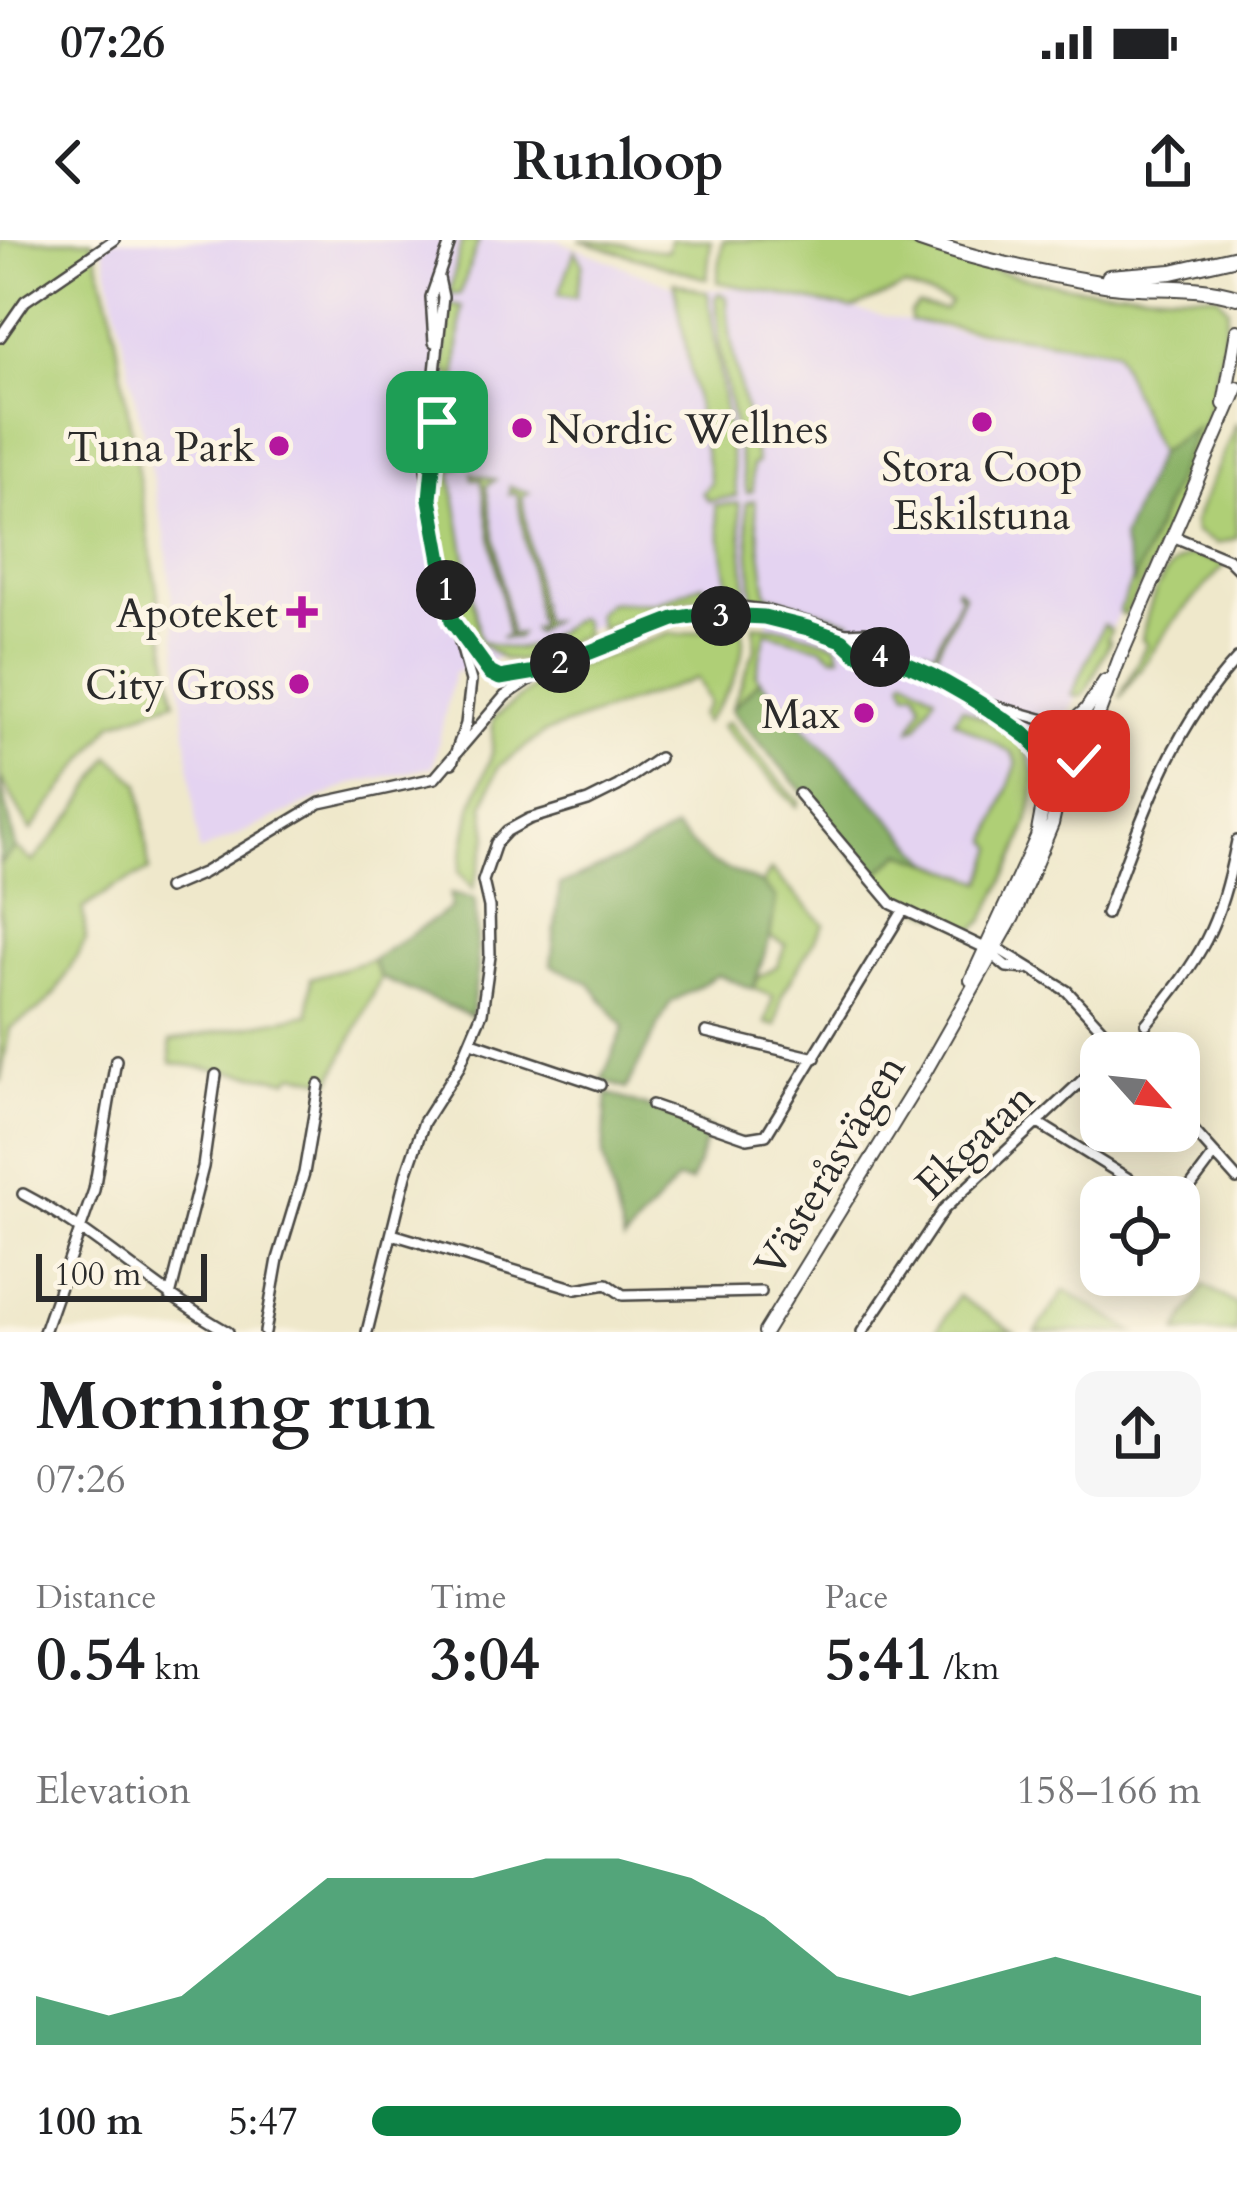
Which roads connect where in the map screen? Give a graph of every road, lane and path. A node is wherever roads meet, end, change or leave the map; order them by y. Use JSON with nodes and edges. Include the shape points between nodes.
{"nodes":[{"id":1,"x":114,"y":240,"type":"edge"},
{"id":2,"x":451,"y":240,"type":"edge"},
{"id":3,"x":920,"y":240,"type":"edge"},
{"id":4,"x":1237,"y":256,"type":"edge"},
{"id":5,"x":1080,"y":277,"type":"junction"},
{"id":6,"x":1237,"y":297,"type":"edge"},
{"id":7,"x":1237,"y":331,"type":"edge"},
{"id":8,"x":0,"y":338,"type":"edge"},
{"id":9,"x":1237,"y":388,"type":"edge"},
{"id":10,"x":1221,"y":423,"type":"junction"},
{"id":11,"x":1174,"y":538,"type":"junction"},
{"id":12,"x":1237,"y":550,"type":"edge"},
{"id":13,"x":1228,"y":560,"type":"junction"},
{"id":14,"x":1237,"y":568,"type":"edge"},
{"id":15,"x":704,"y":614,"type":"junction"},
{"id":16,"x":452,"y":621,"type":"junction"},
{"id":17,"x":854,"y":632,"type":"junction"},
{"id":18,"x":848,"y":644,"type":"junction"},
{"id":19,"x":869,"y":647,"type":"junction"},
{"id":20,"x":1237,"y":659,"type":"edge"},
{"id":21,"x":1119,"y":660,"type":"junction"},
{"id":22,"x":542,"y":671,"type":"junction"},
{"id":23,"x":495,"y":675,"type":"junction"},
{"id":24,"x":471,"y":681,"type":"junction"},
{"id":25,"x":505,"y":696,"type":"junction"},
{"id":26,"x":968,"y":697,"type":"junction"},
{"id":27,"x":470,"y":702,"type":"junction"},
{"id":28,"x":496,"y":708,"type":"junction"},
{"id":29,"x":1064,"y":725,"type":"junction"},
{"id":30,"x":1086,"y":744,"type":"junction"},
{"id":31,"x":1043,"y":753,"type":"junction"},
{"id":32,"x":659,"y":758,"type":"dead end"},
{"id":33,"x":452,"y":763,"type":"junction"},
{"id":34,"x":1071,"y":766,"type":"junction"},
{"id":35,"x":799,"y":794,"type":"dead end"},
{"id":36,"x":1237,"y":841,"type":"edge"},
{"id":37,"x":168,"y":888,"type":"dead end"},
{"id":38,"x":903,"y":911,"type":"junction"},
{"id":39,"x":1106,"y":914,"type":"dead end"},
{"id":40,"x":991,"y":951,"type":"junction"},
{"id":41,"x":1146,"y":1024,"type":"dead end"},
{"id":42,"x":706,"y":1032,"type":"dead end"},
{"id":43,"x":1102,"y":1032,"type":"edge"},
{"id":44,"x":472,"y":1042,"type":"junction"},
{"id":45,"x":815,"y":1058,"type":"junction"},
{"id":46,"x":116,"y":1060,"type":"dead end"},
{"id":47,"x":216,"y":1075,"type":"dead end"},
{"id":48,"x":1080,"y":1083,"type":"edge"},
{"id":49,"x":319,"y":1085,"type":"dead end"},
{"id":50,"x":600,"y":1085,"type":"dead end"},
{"id":51,"x":652,"y":1105,"type":"dead end"},
{"id":52,"x":1038,"y":1123,"type":"junction"},
{"id":53,"x":1200,"y":1137,"type":"edge"},
{"id":54,"x":1215,"y":1154,"type":"junction"},
{"id":55,"x":1124,"y":1176,"type":"edge"},
{"id":56,"x":1198,"y":1176,"type":"edge"},
{"id":57,"x":1237,"y":1179,"type":"edge"},
{"id":58,"x":23,"y":1194,"type":"dead end"},
{"id":59,"x":81,"y":1230,"type":"junction"},
{"id":60,"x":392,"y":1234,"type":"junction"},
{"id":61,"x":760,"y":1292,"type":"dead end"},
{"id":62,"x":170,"y":1295,"type":"junction"},
{"id":63,"x":44,"y":1332,"type":"edge"},
{"id":64,"x":228,"y":1332,"type":"edge"},
{"id":65,"x":266,"y":1332,"type":"edge"},
{"id":66,"x":367,"y":1332,"type":"edge"},
{"id":67,"x":764,"y":1332,"type":"edge"},
{"id":68,"x":862,"y":1332,"type":"edge"}],
"edges":[{"from":1,"to":8,"type":"street","via":[[25,301]]},
{"from":2,"to":16,"type":"street","via":[[431,297],[437,422],[430,487]]},
{"from":3,"to":5,"type":"main road"},
{"from":4,"to":5,"type":"main road","via":[[1172,272]]},
{"from":5,"to":6,"type":"main road"},
{"from":7,"to":10,"type":"street"},
{"from":9,"to":10,"type":"street"},
{"from":10,"to":11,"type":"street"},
{"from":11,"to":13,"type":"street"},
{"from":11,"to":21,"type":"street"},
{"from":12,"to":13,"type":"street"},
{"from":13,"to":14,"type":"street"},
{"from":15,"to":17,"type":"street","via":[[747,607]]},
{"from":15,"to":18,"type":"street","via":[[764,617]]},
{"from":15,"to":22,"type":"street"},
{"from":16,"to":23,"type":"street"},
{"from":16,"to":24,"type":"street"},
{"from":17,"to":18,"type":"street"},
{"from":17,"to":19,"type":"street","via":[[866,632]]},
{"from":18,"to":19,"type":"street","via":[[854,652]]},
{"from":19,"to":26,"type":"street"},
{"from":20,"to":39,"type":"street","via":[[1172,752]]},
{"from":21,"to":29,"type":"street","via":[[1086,710]]},
{"from":21,"to":30,"type":"street"},
{"from":22,"to":23,"type":"street"},
{"from":22,"to":25,"type":"street"},
{"from":23,"to":24,"type":"street"},
{"from":23,"to":25,"type":"street"},
{"from":24,"to":27,"type":"street"},
{"from":25,"to":28,"type":"street"},
{"from":26,"to":29,"type":"street"},
{"from":26,"to":31,"type":"street"},
{"from":27,"to":28,"type":"street"},
{"from":27,"to":33,"type":"street"},
{"from":28,"to":33,"type":"street"},
{"from":29,"to":30,"type":"street"},
{"from":29,"to":31,"type":"street","via":[[1045,734]]},
{"from":30,"to":34,"type":"street"},
{"from":31,"to":34,"type":"street","via":[[1055,766]]},
{"from":31,"to":40,"type":"street","name":"Västeråsvägen","via":[[1036,837]]},
{"from":32,"to":44,"type":"street","via":[[588,801],[529,819],[496,843],[483,881],[487,985]]},
{"from":33,"to":37,"type":"street","via":[[435,778],[320,803]]},
{"from":34,"to":40,"type":"street","name":"Västeråsvägen","via":[[1019,904]]},
{"from":35,"to":38,"type":"street"},
{"from":36,"to":41,"type":"street","via":[[1217,923]]},
{"from":38,"to":40,"type":"street"},
{"from":38,"to":45,"type":"street"},
{"from":40,"to":43,"type":"street","via":[[1007,967],[1028,968],[1067,991]]},
{"from":40,"to":67,"type":"street","name":"Västeråsvägen"},
{"from":42,"to":45,"type":"street"},
{"from":44,"to":50,"type":"street"},
{"from":44,"to":60,"type":"street","via":[[424,1122]]},
{"from":45,"to":51,"type":"street","via":[[772,1131],[759,1138]]},
{"from":46,"to":59,"type":"street"},
{"from":47,"to":62,"type":"street","via":[[203,1167]]},
{"from":48,"to":52,"type":"street","name":"Ekgatan"},
{"from":49,"to":65,"type":"street"},
{"from":52,"to":55,"type":"street"},
{"from":52,"to":68,"type":"street","name":"Ekgatan","via":[[944,1209]]},
{"from":53,"to":54,"type":"street"},
{"from":54,"to":56,"type":"street"},
{"from":54,"to":57,"type":"street"},
{"from":58,"to":59,"type":"street"},
{"from":59,"to":62,"type":"street"},
{"from":59,"to":63,"type":"street"},
{"from":60,"to":61,"type":"street","via":[[576,1289]]},
{"from":60,"to":66,"type":"street"},
{"from":62,"to":64,"type":"street"}]}
